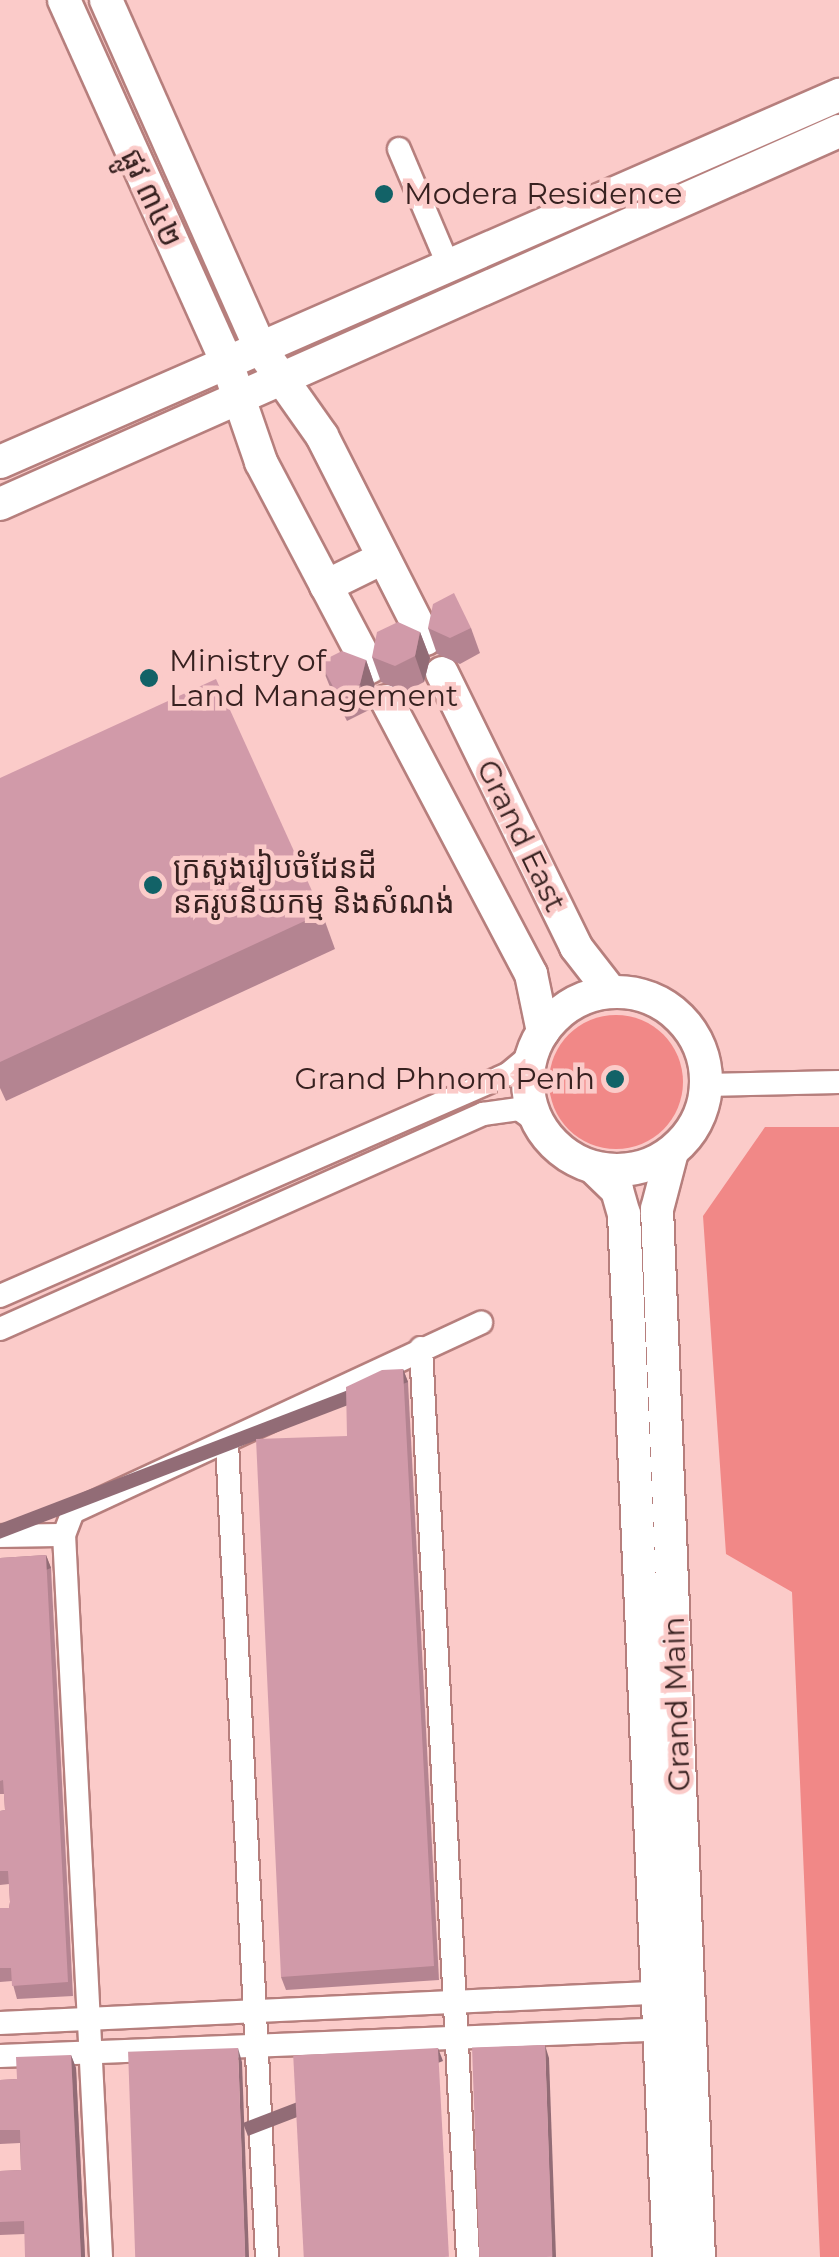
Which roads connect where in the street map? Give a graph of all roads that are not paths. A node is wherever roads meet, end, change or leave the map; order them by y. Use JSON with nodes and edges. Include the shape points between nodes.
{"nodes":[{"id":1,"x":64,"y":0,"type":"edge"},
{"id":2,"x":106,"y":0,"type":"edge"},
{"id":3,"x":839,"y":95,"type":"edge"},
{"id":4,"x":839,"y":131,"type":"edge"},
{"id":5,"x":399,"y":148,"type":"dead end"},
{"id":6,"x":449,"y":267,"type":"junction"},
{"id":7,"x":260,"y":348,"type":"junction"},
{"id":8,"x":227,"y":363,"type":"junction"},
{"id":9,"x":281,"y":377,"type":"junction"},
{"id":10,"x":238,"y":396,"type":"junction"},
{"id":11,"x":0,"y":462,"type":"edge"},
{"id":12,"x":0,"y":504,"type":"edge"},
{"id":13,"x":383,"y":558,"type":"junction"},
{"id":14,"x":326,"y":586,"type":"junction"},
{"id":15,"x":424,"y":639,"type":"edge"},
{"id":16,"x":369,"y":667,"type":"edge"},
{"id":17,"x":442,"y":672,"type":"dead end"},
{"id":18,"x":387,"y":700,"type":"dead end"},
{"id":19,"x":490,"y":774,"type":"junction"},
{"id":20,"x":440,"y":800,"type":"junction"},
{"id":21,"x":610,"y":992,"type":"junction"},
{"id":22,"x":538,"y":1043,"type":"junction"},
{"id":23,"x":839,"y":1082,"type":"edge"},
{"id":24,"x":706,"y":1085,"type":"junction"},
{"id":25,"x":538,"y":1122,"type":"junction"},
{"id":26,"x":672,"y":1152,"type":"junction"},
{"id":27,"x":594,"y":1168,"type":"junction"},
{"id":28,"x":0,"y":1296,"type":"edge"},
{"id":29,"x":482,"y":1323,"type":"dead end"},
{"id":30,"x":0,"y":1329,"type":"edge"},
{"id":31,"x":421,"y":1348,"type":"junction"},
{"id":32,"x":227,"y":1444,"type":"junction"},
{"id":33,"x":0,"y":1536,"type":"edge"},
{"id":34,"x":64,"y":1536,"type":"junction"},
{"id":35,"x":672,"y":1992,"type":"junction"},
{"id":36,"x":457,"y":2002,"type":"junction"},
{"id":37,"x":257,"y":2011,"type":"junction"},
{"id":38,"x":90,"y":2018,"type":"junction"},
{"id":39,"x":0,"y":2023,"type":"edge"},
{"id":40,"x":674,"y":2029,"type":"junction"},
{"id":41,"x":459,"y":2034,"type":"junction"},
{"id":42,"x":258,"y":2044,"type":"junction"},
{"id":43,"x":91,"y":2052,"type":"junction"},
{"id":44,"x":0,"y":2056,"type":"edge"},
{"id":45,"x":100,"y":2257,"type":"edge"},
{"id":46,"x":266,"y":2257,"type":"edge"},
{"id":47,"x":468,"y":2257,"type":"edge"},
{"id":48,"x":669,"y":2257,"type":"edge"},
{"id":49,"x":699,"y":2257,"type":"edge"}],
"edges":[{"from":1,"to":8,"type":"street","name":"ផ្លូវ ៣៤២"},
{"from":2,"to":7,"type":"street","name":"ផ្លូវ ៣៤២"},
{"from":3,"to":6,"type":"street"},
{"from":4,"to":9,"type":"street"},
{"from":5,"to":6,"type":"street"},
{"from":6,"to":7,"type":"street"},
{"from":7,"to":8,"type":"street"},
{"from":7,"to":9,"type":"street","name":"ផ្លូវ ៣៤២"},
{"from":8,"to":10,"type":"street","name":"ផ្លូវ ៣៤២"},
{"from":8,"to":11,"type":"street"},
{"from":9,"to":10,"type":"street"},
{"from":9,"to":13,"type":"street","via":[[322,436]]},
{"from":10,"to":12,"type":"street"},
{"from":10,"to":14,"type":"street","via":[[261,462]]},
{"from":13,"to":14,"type":"street"},
{"from":13,"to":15,"type":"street"},
{"from":14,"to":16,"type":"street"},
{"from":17,"to":19,"type":"street","name":"Grand East"},
{"from":18,"to":20,"type":"street","name":"Grand East"},
{"from":19,"to":20,"type":"street"},
{"from":19,"to":21,"type":"street","name":"Grand East","via":[[576,947]]},
{"from":20,"to":22,"type":"street","name":"Grand East","via":[[531,974]]},
{"from":21,"to":22,"type":"street","via":[[582,999]]},
{"from":21,"to":24,"type":"street","via":[[656,1001],[678,1015],[702,1054]]},
{"from":22,"to":25,"type":"street","via":[[528,1082]]},
{"from":22,"to":28,"type":"street","via":[[508,1074]]},
{"from":23,"to":24,"type":"street"},
{"from":24,"to":26,"type":"street","via":[[701,1110]]},
{"from":25,"to":27,"type":"street","via":[[566,1155]]},
{"from":25,"to":30,"type":"street","via":[[519,1110],[483,1114]]},
{"from":26,"to":27,"type":"street","via":[[626,1170]]},
{"from":26,"to":35,"type":"street","name":"Grand Main","via":[[658,1210]]},
{"from":27,"to":35,"type":"street","name":"Grand Main","via":[[617,1190],[624,1214]]},
{"from":29,"to":31,"type":"street"},
{"from":31,"to":32,"type":"street"},
{"from":31,"to":36,"type":"street"},
{"from":32,"to":34,"type":"street","via":[[97,1496],[73,1512]]},
{"from":32,"to":37,"type":"street"},
{"from":33,"to":34,"type":"street"},
{"from":34,"to":38,"type":"street"},
{"from":35,"to":36,"type":"street"},
{"from":35,"to":40,"type":"street","name":"Grand Main"},
{"from":36,"to":37,"type":"street"},
{"from":36,"to":41,"type":"street"},
{"from":37,"to":38,"type":"street"},
{"from":37,"to":42,"type":"street"},
{"from":38,"to":39,"type":"street"},
{"from":38,"to":43,"type":"street"},
{"from":40,"to":41,"type":"street"},
{"from":40,"to":48,"type":"street","name":"Grand Main"},
{"from":40,"to":49,"type":"street","name":"Grand Main"},
{"from":41,"to":42,"type":"street"},
{"from":41,"to":47,"type":"street"},
{"from":42,"to":43,"type":"street"},
{"from":42,"to":46,"type":"street"},
{"from":43,"to":44,"type":"street"},
{"from":43,"to":45,"type":"street"}]}
